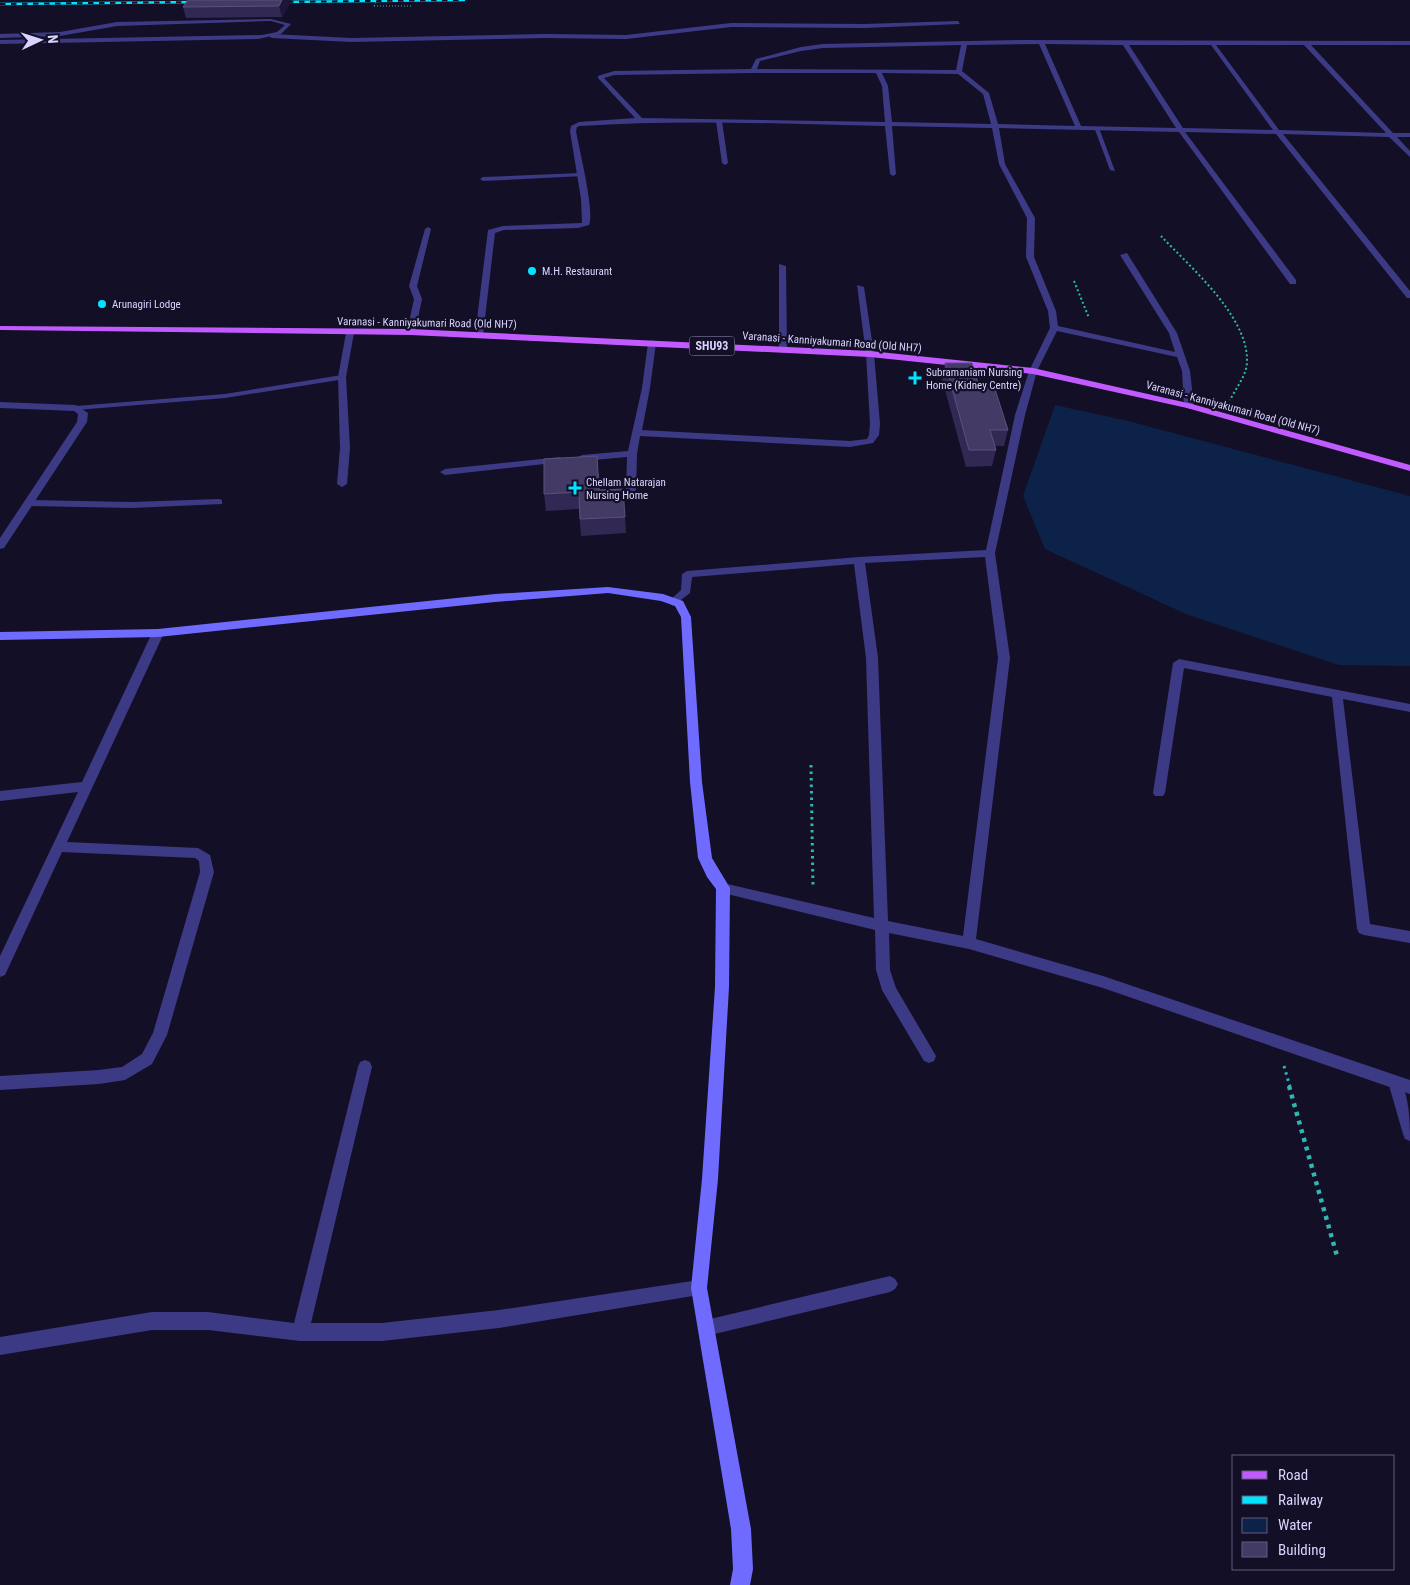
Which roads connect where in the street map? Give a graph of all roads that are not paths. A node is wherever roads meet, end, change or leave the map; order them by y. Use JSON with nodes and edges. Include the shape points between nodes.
{"nodes":[{"id":1,"x":958,"y":23,"type":"dead end"},
{"id":2,"x":0,"y":36,"type":"edge"},
{"id":3,"x":272,"y":36,"type":"junction"},
{"id":4,"x":0,"y":42,"type":"edge"},
{"id":5,"x":1041,"y":42,"type":"junction"},
{"id":6,"x":964,"y":43,"type":"junction"},
{"id":7,"x":1125,"y":43,"type":"junction"},
{"id":8,"x":1306,"y":43,"type":"junction"},
{"id":9,"x":1213,"y":44,"type":"junction"},
{"id":10,"x":1407,"y":46,"type":"edge"},
{"id":11,"x":753,"y":70,"type":"junction"},
{"id":12,"x":878,"y":71,"type":"junction"},
{"id":13,"x":959,"y":72,"type":"junction"},
{"id":14,"x":640,"y":120,"type":"junction"},
{"id":15,"x":719,"y":121,"type":"junction"},
{"id":16,"x":887,"y":124,"type":"junction"},
{"id":17,"x":995,"y":126,"type":"junction"},
{"id":18,"x":1079,"y":128,"type":"junction"},
{"id":19,"x":1096,"y":128,"type":"junction"},
{"id":20,"x":1181,"y":131,"type":"junction"},
{"id":21,"x":1278,"y":133,"type":"junction"},
{"id":22,"x":1392,"y":135,"type":"junction"},
{"id":23,"x":1410,"y":135,"type":"edge"},
{"id":24,"x":1410,"y":155,"type":"edge"},
{"id":25,"x":724,"y":163,"type":"dead end"},
{"id":26,"x":1113,"y":170,"type":"dead end"},
{"id":27,"x":893,"y":174,"type":"dead end"},
{"id":28,"x":581,"y":176,"type":"junction"},
{"id":29,"x":483,"y":179,"type":"dead end"},
{"id":30,"x":428,"y":229,"type":"dead end"},
{"id":31,"x":1124,"y":255,"type":"dead end"},
{"id":32,"x":782,"y":266,"type":"dead end"},
{"id":33,"x":1293,"y":282,"type":"dead end"},
{"id":34,"x":860,"y":287,"type":"dead end"},
{"id":35,"x":1410,"y":296,"type":"edge"},
{"id":36,"x":0,"y":328,"type":"edge"},
{"id":37,"x":1054,"y":328,"type":"junction"},
{"id":38,"x":411,"y":332,"type":"junction"},
{"id":39,"x":350,"y":333,"type":"junction"},
{"id":40,"x":479,"y":335,"type":"junction"},
{"id":41,"x":652,"y":343,"type":"junction"},
{"id":42,"x":783,"y":350,"type":"junction"},
{"id":43,"x":870,"y":354,"type":"junction"},
{"id":44,"x":1182,"y":356,"type":"junction"},
{"id":45,"x":1033,"y":371,"type":"junction"},
{"id":46,"x":342,"y":378,"type":"junction"},
{"id":47,"x":0,"y":405,"type":"edge"},
{"id":48,"x":1189,"y":406,"type":"junction"},
{"id":49,"x":76,"y":408,"type":"junction"},
{"id":50,"x":637,"y":432,"type":"junction"},
{"id":51,"x":632,"y":454,"type":"junction"},
{"id":52,"x":1410,"y":468,"type":"edge"},
{"id":53,"x":445,"y":472,"type":"dead end"},
{"id":54,"x":342,"y":484,"type":"dead end"},
{"id":55,"x":631,"y":491,"type":"dead end"},
{"id":56,"x":219,"y":502,"type":"dead end"},
{"id":57,"x":29,"y":503,"type":"junction"},
{"id":58,"x":0,"y":546,"type":"edge"},
{"id":59,"x":990,"y":553,"type":"junction"},
{"id":60,"x":858,"y":560,"type":"junction"},
{"id":61,"x":672,"y":602,"type":"junction"},
{"id":62,"x":158,"y":634,"type":"junction"},
{"id":63,"x":0,"y":636,"type":"edge"},
{"id":64,"x":1337,"y":694,"type":"junction"},
{"id":65,"x":1410,"y":708,"type":"edge"},
{"id":66,"x":85,"y":786,"type":"junction"},
{"id":67,"x":1160,"y":793,"type":"dead end"},
{"id":68,"x":0,"y":796,"type":"edge"},
{"id":69,"x":60,"y":847,"type":"junction"},
{"id":70,"x":723,"y":888,"type":"junction"},
{"id":71,"x":882,"y":926,"type":"junction"},
{"id":72,"x":1410,"y":937,"type":"edge"},
{"id":73,"x":969,"y":943,"type":"junction"},
{"id":74,"x":0,"y":971,"type":"edge"},
{"id":75,"x":929,"y":1056,"type":"dead end"},
{"id":76,"x":365,"y":1068,"type":"dead end"},
{"id":77,"x":1395,"y":1082,"type":"junction"},
{"id":78,"x":0,"y":1083,"type":"edge"},
{"id":79,"x":1410,"y":1087,"type":"edge"},
{"id":80,"x":1410,"y":1134,"type":"edge"},
{"id":81,"x":890,"y":1284,"type":"dead end"},
{"id":82,"x":699,"y":1288,"type":"junction"},
{"id":83,"x":706,"y":1328,"type":"junction"},
{"id":84,"x":300,"y":1332,"type":"junction"},
{"id":85,"x":0,"y":1346,"type":"edge"},
{"id":86,"x":740,"y":1585,"type":"edge"}],
"edges":[{"from":1,"to":3,"type":"street","via":[[731,25],[626,37],[350,40]]},
{"from":2,"to":3,"type":"lane","via":[[39,36],[155,22],[271,20],[288,24],[285,30]]},
{"from":3,"to":4,"type":"lane"},
{"from":5,"to":6,"type":"street"},
{"from":5,"to":7,"type":"street"},
{"from":5,"to":18,"type":"street"},
{"from":6,"to":11,"type":"street","via":[[814,47],[758,60]]},
{"from":6,"to":13,"type":"street"},
{"from":7,"to":9,"type":"street"},
{"from":7,"to":20,"type":"street"},
{"from":8,"to":9,"type":"street"},
{"from":8,"to":10,"type":"street","via":[[1398,43]]},
{"from":8,"to":22,"type":"street"},
{"from":9,"to":21,"type":"street"},
{"from":11,"to":12,"type":"street"},
{"from":11,"to":14,"type":"street","via":[[614,72],[600,77]]},
{"from":12,"to":13,"type":"street"},
{"from":12,"to":16,"type":"street","via":[[885,86]]},
{"from":13,"to":17,"type":"street","via":[[986,93]]},
{"from":14,"to":15,"type":"street"},
{"from":14,"to":28,"type":"street","via":[[589,122],[574,126]]},
{"from":15,"to":16,"type":"street"},
{"from":15,"to":25,"type":"lane"},
{"from":16,"to":17,"type":"street"},
{"from":16,"to":27,"type":"street"},
{"from":17,"to":18,"type":"street"},
{"from":17,"to":37,"type":"street","via":[[1002,164],[1031,218],[1030,256],[1052,311]]},
{"from":18,"to":19,"type":"street"},
{"from":19,"to":20,"type":"street"},
{"from":19,"to":26,"type":"lane"},
{"from":20,"to":21,"type":"street"},
{"from":20,"to":33,"type":"street"},
{"from":21,"to":22,"type":"street"},
{"from":21,"to":35,"type":"street"},
{"from":22,"to":23,"type":"street"},
{"from":22,"to":24,"type":"street"},
{"from":28,"to":29,"type":"lane"},
{"from":28,"to":40,"type":"street","via":[[586,198],[584,224],[503,228],[491,232]]},
{"from":30,"to":38,"type":"lane","via":[[413,286],[418,299]]},
{"from":31,"to":44,"type":"street","via":[[1173,333]]},
{"from":32,"to":42,"type":"street"},
{"from":34,"to":43,"type":"street"},
{"from":36,"to":39,"type":"main road","name":"Varanasi - Kanniyakumari Road (Old NH7)","number":"SHU93","via":[[109,327]]},
{"from":37,"to":44,"type":"street"},
{"from":37,"to":45,"type":"street"},
{"from":38,"to":39,"type":"main road","name":"Varanasi - Kanniyakumari Road (Old NH7)","number":"SHU93"},
{"from":38,"to":40,"type":"main road","name":"Varanasi - Kanniyakumari Road (Old NH7)","number":"SHU93"},
{"from":39,"to":46,"type":"street"},
{"from":40,"to":41,"type":"main road","name":"Varanasi - Kanniyakumari Road (Old NH7)","number":"SHU93"},
{"from":41,"to":42,"type":"main road","name":"Varanasi - Kanniyakumari Road (Old NH7)","number":"SHU93"},
{"from":41,"to":50,"type":"street"},
{"from":42,"to":43,"type":"main road","name":"Varanasi - Kanniyakumari Road (Old NH7)","number":"SHU93"},
{"from":43,"to":45,"type":"main road","name":"Varanasi - Kanniyakumari Road (Old NH7)","number":"SHU93"},
{"from":43,"to":50,"type":"street","via":[[875,424],[870,441]]},
{"from":44,"to":48,"type":"street"},
{"from":45,"to":48,"type":"main road","name":"Varanasi - Kanniyakumari Road (Old NH7)","number":"SHU93"},
{"from":45,"to":59,"type":"street","via":[[1013,444]]},
{"from":46,"to":49,"type":"lane","via":[[225,396]]},
{"from":46,"to":54,"type":"street"},
{"from":47,"to":49,"type":"street"},
{"from":48,"to":52,"type":"main road","name":"Varanasi - Kanniyakumari Road (Old NH7)","number":"SHU93"},
{"from":49,"to":57,"type":"street","via":[[83,413],[82,422]]},
{"from":50,"to":51,"type":"street"},
{"from":51,"to":53,"type":"street"},
{"from":51,"to":55,"type":"street"},
{"from":56,"to":57,"type":"lane","via":[[132,505]]},
{"from":57,"to":58,"type":"street"},
{"from":59,"to":60,"type":"street"},
{"from":59,"to":73,"type":"street","via":[[1004,658]]},
{"from":60,"to":61,"type":"street","via":[[687,574],[686,591]]},
{"from":60,"to":71,"type":"street","via":[[872,658]]},
{"from":61,"to":62,"type":"street","via":[[642,593],[608,590],[495,598]]},
{"from":61,"to":70,"type":"street","via":[[679,604],[686,617],[704,858]]},
{"from":62,"to":63,"type":"street"},
{"from":62,"to":66,"type":"street"},
{"from":64,"to":65,"type":"street"},
{"from":64,"to":67,"type":"street","via":[[1178,663]]},
{"from":64,"to":72,"type":"street","via":[[1364,929]]},
{"from":66,"to":68,"type":"street"},
{"from":66,"to":69,"type":"street"},
{"from":69,"to":74,"type":"street"},
{"from":69,"to":78,"type":"street","via":[[198,853],[205,859],[208,872],[160,1035],[147,1059],[125,1073],[108,1076]]},
{"from":70,"to":71,"type":"street"},
{"from":70,"to":82,"type":"street","via":[[722,987],[710,1179]]},
{"from":71,"to":73,"type":"street"},
{"from":71,"to":75,"type":"street","via":[[883,970],[888,990]]},
{"from":73,"to":77,"type":"street","via":[[1103,982]]},
{"from":76,"to":84,"type":"street"},
{"from":77,"to":79,"type":"street"},
{"from":77,"to":80,"type":"lane"},
{"from":81,"to":83,"type":"lane"},
{"from":82,"to":83,"type":"street"},
{"from":82,"to":84,"type":"street","via":[[480,1321],[382,1332]]},
{"from":83,"to":86,"type":"street","via":[[741,1529],[743,1570]]},
{"from":84,"to":85,"type":"street","via":[[208,1321],[152,1321]]}]}
